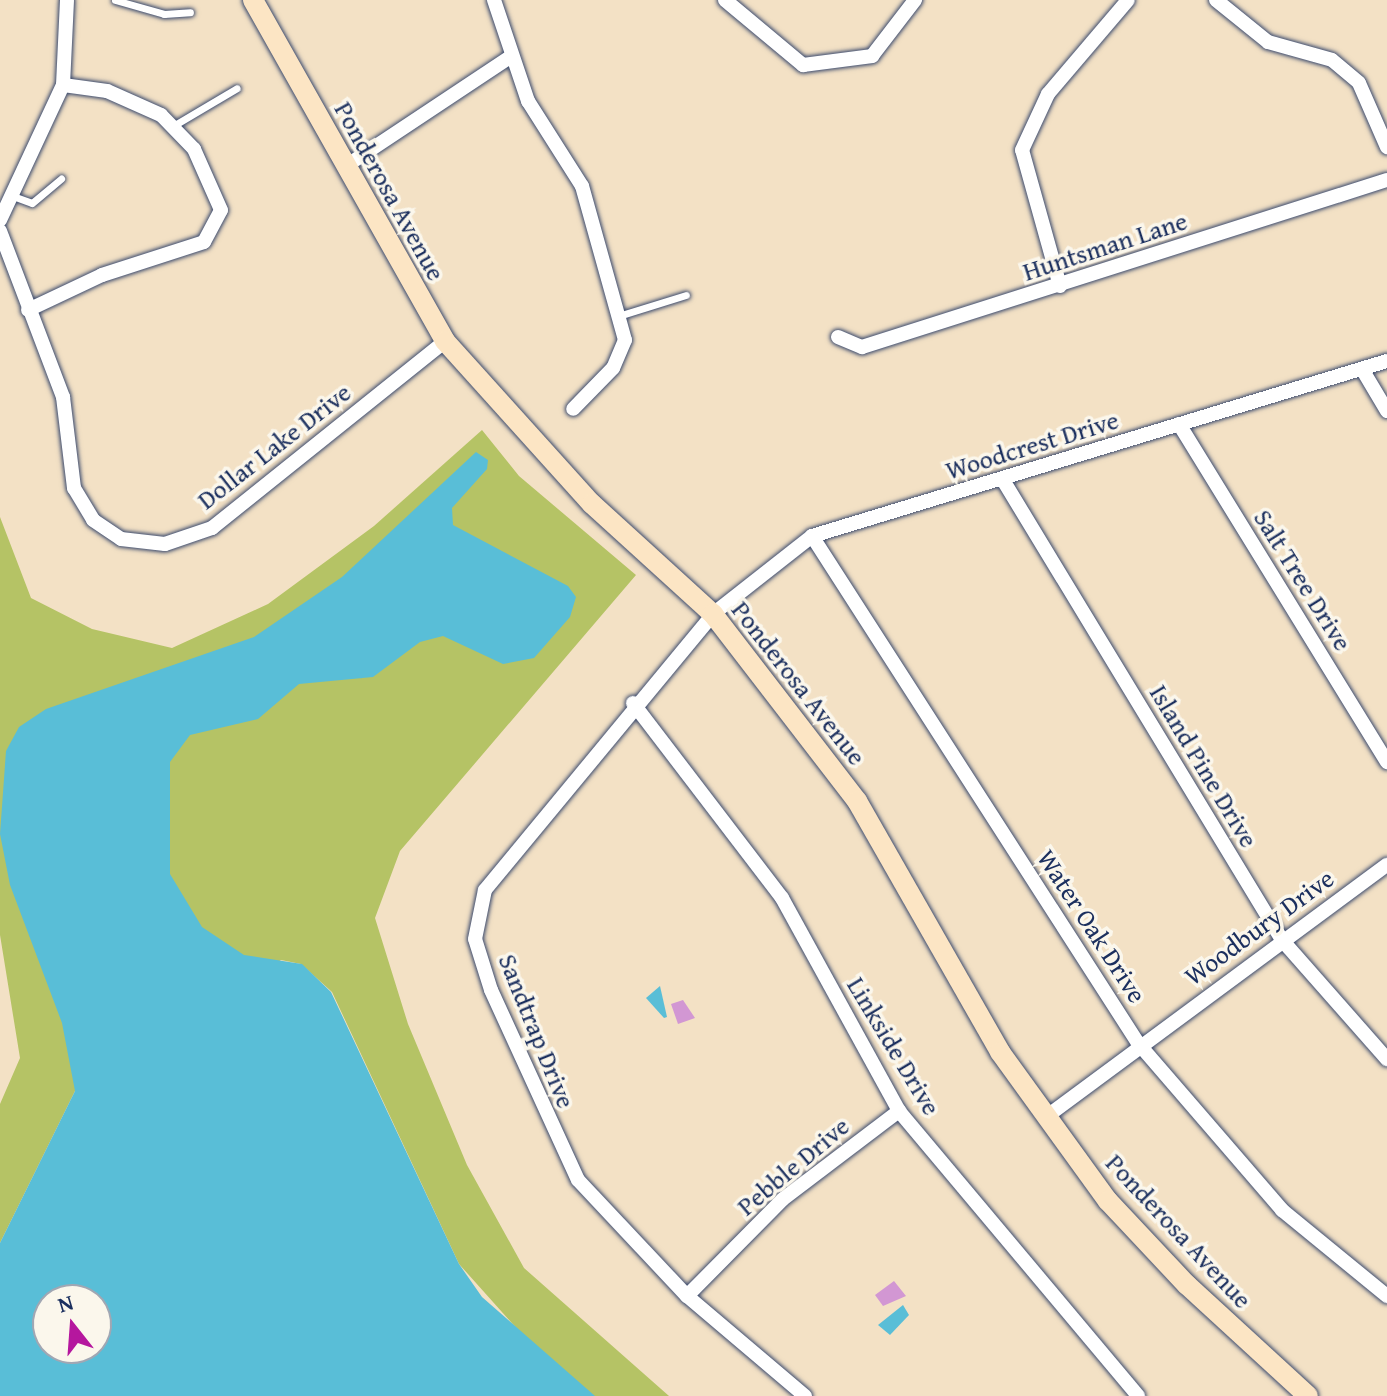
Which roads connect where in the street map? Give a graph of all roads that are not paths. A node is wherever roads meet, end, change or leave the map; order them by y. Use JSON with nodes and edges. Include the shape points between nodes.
{"nodes":[{"id":1,"x":67,"y":0,"type":"edge"},
{"id":2,"x":115,"y":0,"type":"edge"},
{"id":3,"x":253,"y":0,"type":"edge"},
{"id":4,"x":494,"y":0,"type":"edge"},
{"id":5,"x":725,"y":0,"type":"edge"},
{"id":6,"x":915,"y":0,"type":"edge"},
{"id":7,"x":1128,"y":0,"type":"edge"},
{"id":8,"x":1216,"y":0,"type":"edge"},
{"id":9,"x":190,"y":12,"type":"dead end"},
{"id":10,"x":510,"y":57,"type":"junction"},
{"id":11,"x":63,"y":85,"type":"junction"},
{"id":12,"x":237,"y":88,"type":"dead end"},
{"id":13,"x":173,"y":126,"type":"junction"},
{"id":14,"x":1387,"y":147,"type":"edge"},
{"id":15,"x":346,"y":166,"type":"junction"},
{"id":16,"x":61,"y":179,"type":"dead end"},
{"id":17,"x":1387,"y":180,"type":"edge"},
{"id":18,"x":8,"y":194,"type":"junction"},
{"id":19,"x":1,"y":212,"type":"edge"},
{"id":20,"x":0,"y":231,"type":"edge"},
{"id":21,"x":1060,"y":286,"type":"junction"},
{"id":22,"x":686,"y":295,"type":"dead end"},
{"id":23,"x":28,"y":310,"type":"junction"},
{"id":24,"x":618,"y":316,"type":"junction"},
{"id":25,"x":838,"y":337,"type":"dead end"},
{"id":26,"x":445,"y":341,"type":"junction"},
{"id":27,"x":1387,"y":361,"type":"edge"},
{"id":28,"x":1362,"y":369,"type":"junction"},
{"id":29,"x":573,"y":409,"type":"dead end"},
{"id":30,"x":1387,"y":411,"type":"edge"},
{"id":31,"x":1179,"y":424,"type":"junction"},
{"id":32,"x":1003,"y":480,"type":"junction"},
{"id":33,"x":812,"y":536,"type":"junction"},
{"id":34,"x":713,"y":614,"type":"junction"},
{"id":35,"x":633,"y":703,"type":"junction"},
{"id":36,"x":1387,"y":762,"type":"edge"},
{"id":37,"x":1387,"y":865,"type":"edge"},
{"id":38,"x":1282,"y":940,"type":"junction"},
{"id":39,"x":1138,"y":1043,"type":"junction"},
{"id":40,"x":1387,"y":1059,"type":"edge"},
{"id":41,"x":899,"y":1111,"type":"junction"},
{"id":42,"x":1046,"y":1117,"type":"junction"},
{"id":43,"x":687,"y":1296,"type":"junction"},
{"id":44,"x":1387,"y":1296,"type":"edge"},
{"id":45,"x":805,"y":1396,"type":"edge"},
{"id":46,"x":1138,"y":1396,"type":"edge"},
{"id":47,"x":1308,"y":1396,"type":"edge"}],
"edges":[{"from":1,"to":11,"type":"street"},
{"from":2,"to":9,"type":"lane","via":[[164,14]]},
{"from":3,"to":15,"type":"street","name":"Ponderosa Avenue"},
{"from":4,"to":10,"type":"street"},
{"from":5,"to":6,"type":"street","via":[[803,65],[872,56]]},
{"from":7,"to":21,"type":"street","via":[[1048,94],[1022,150]]},
{"from":8,"to":14,"type":"street","via":[[1268,42],[1332,60],[1359,83]]},
{"from":10,"to":15,"type":"street"},
{"from":10,"to":24,"type":"street","via":[[528,101],[582,186]]},
{"from":11,"to":13,"type":"street","via":[[136,101]]},
{"from":11,"to":18,"type":"street"},
{"from":12,"to":13,"type":"lane"},
{"from":13,"to":23,"type":"street","via":[[212,185],[221,210],[217,228],[184,251],[102,275]]},
{"from":15,"to":26,"type":"street","name":"Ponderosa Avenue"},
{"from":16,"to":18,"type":"lane","via":[[32,203]]},
{"from":17,"to":21,"type":"street","name":"Huntsman Lane"},
{"from":18,"to":19,"type":"street"},
{"from":20,"to":23,"type":"street","name":"Dollar Lake Drive"},
{"from":21,"to":25,"type":"street","name":"Huntsman Lane","via":[[862,347]]},
{"from":22,"to":24,"type":"lane"},
{"from":23,"to":26,"type":"street","name":"Dollar Lake Drive","via":[[63,397],[74,488],[86,510],[121,539],[165,544],[212,528]]},
{"from":24,"to":29,"type":"street","via":[[623,352]]},
{"from":26,"to":34,"type":"street","name":"Ponderosa Avenue","via":[[592,504]]},
{"from":27,"to":28,"type":"street","name":"Woodcrest Drive"},
{"from":28,"to":30,"type":"street"},
{"from":28,"to":31,"type":"street","name":"Woodcrest Drive"},
{"from":31,"to":32,"type":"street","name":"Woodcrest Drive"},
{"from":31,"to":36,"type":"street","name":"Salt Tree Drive"},
{"from":32,"to":33,"type":"street","name":"Woodcrest Drive"},
{"from":32,"to":38,"type":"street","name":"Island Pine Drive"},
{"from":33,"to":34,"type":"street","name":"Woodcrest Drive"},
{"from":33,"to":39,"type":"street","name":"Water Oak Drive"},
{"from":34,"to":35,"type":"street","name":"Sandtrap Drive"},
{"from":34,"to":42,"type":"street","name":"Ponderosa Avenue","via":[[857,801],[1000,1052]]},
{"from":35,"to":41,"type":"street","name":"Linkside Drive","via":[[782,898]]},
{"from":35,"to":43,"type":"street","name":"Sandtrap Drive","via":[[485,890],[475,939],[491,990],[578,1180]]},
{"from":37,"to":38,"type":"street","name":"Woodbury Drive"},
{"from":38,"to":39,"type":"street","name":"Woodbury Drive"},
{"from":38,"to":40,"type":"street","name":"Island Pine Drive"},
{"from":39,"to":42,"type":"street","name":"Woodbury Drive"},
{"from":39,"to":44,"type":"street","name":"Water Oak Drive","via":[[1282,1210]]},
{"from":41,"to":43,"type":"street","name":"Pebble Drive","via":[[783,1199]]},
{"from":41,"to":46,"type":"street","name":"Linkside Drive"},
{"from":42,"to":47,"type":"street","name":"Ponderosa Avenue","via":[[1108,1201],[1177,1275]]},
{"from":43,"to":45,"type":"street","name":"Sandtrap Drive"}]}
